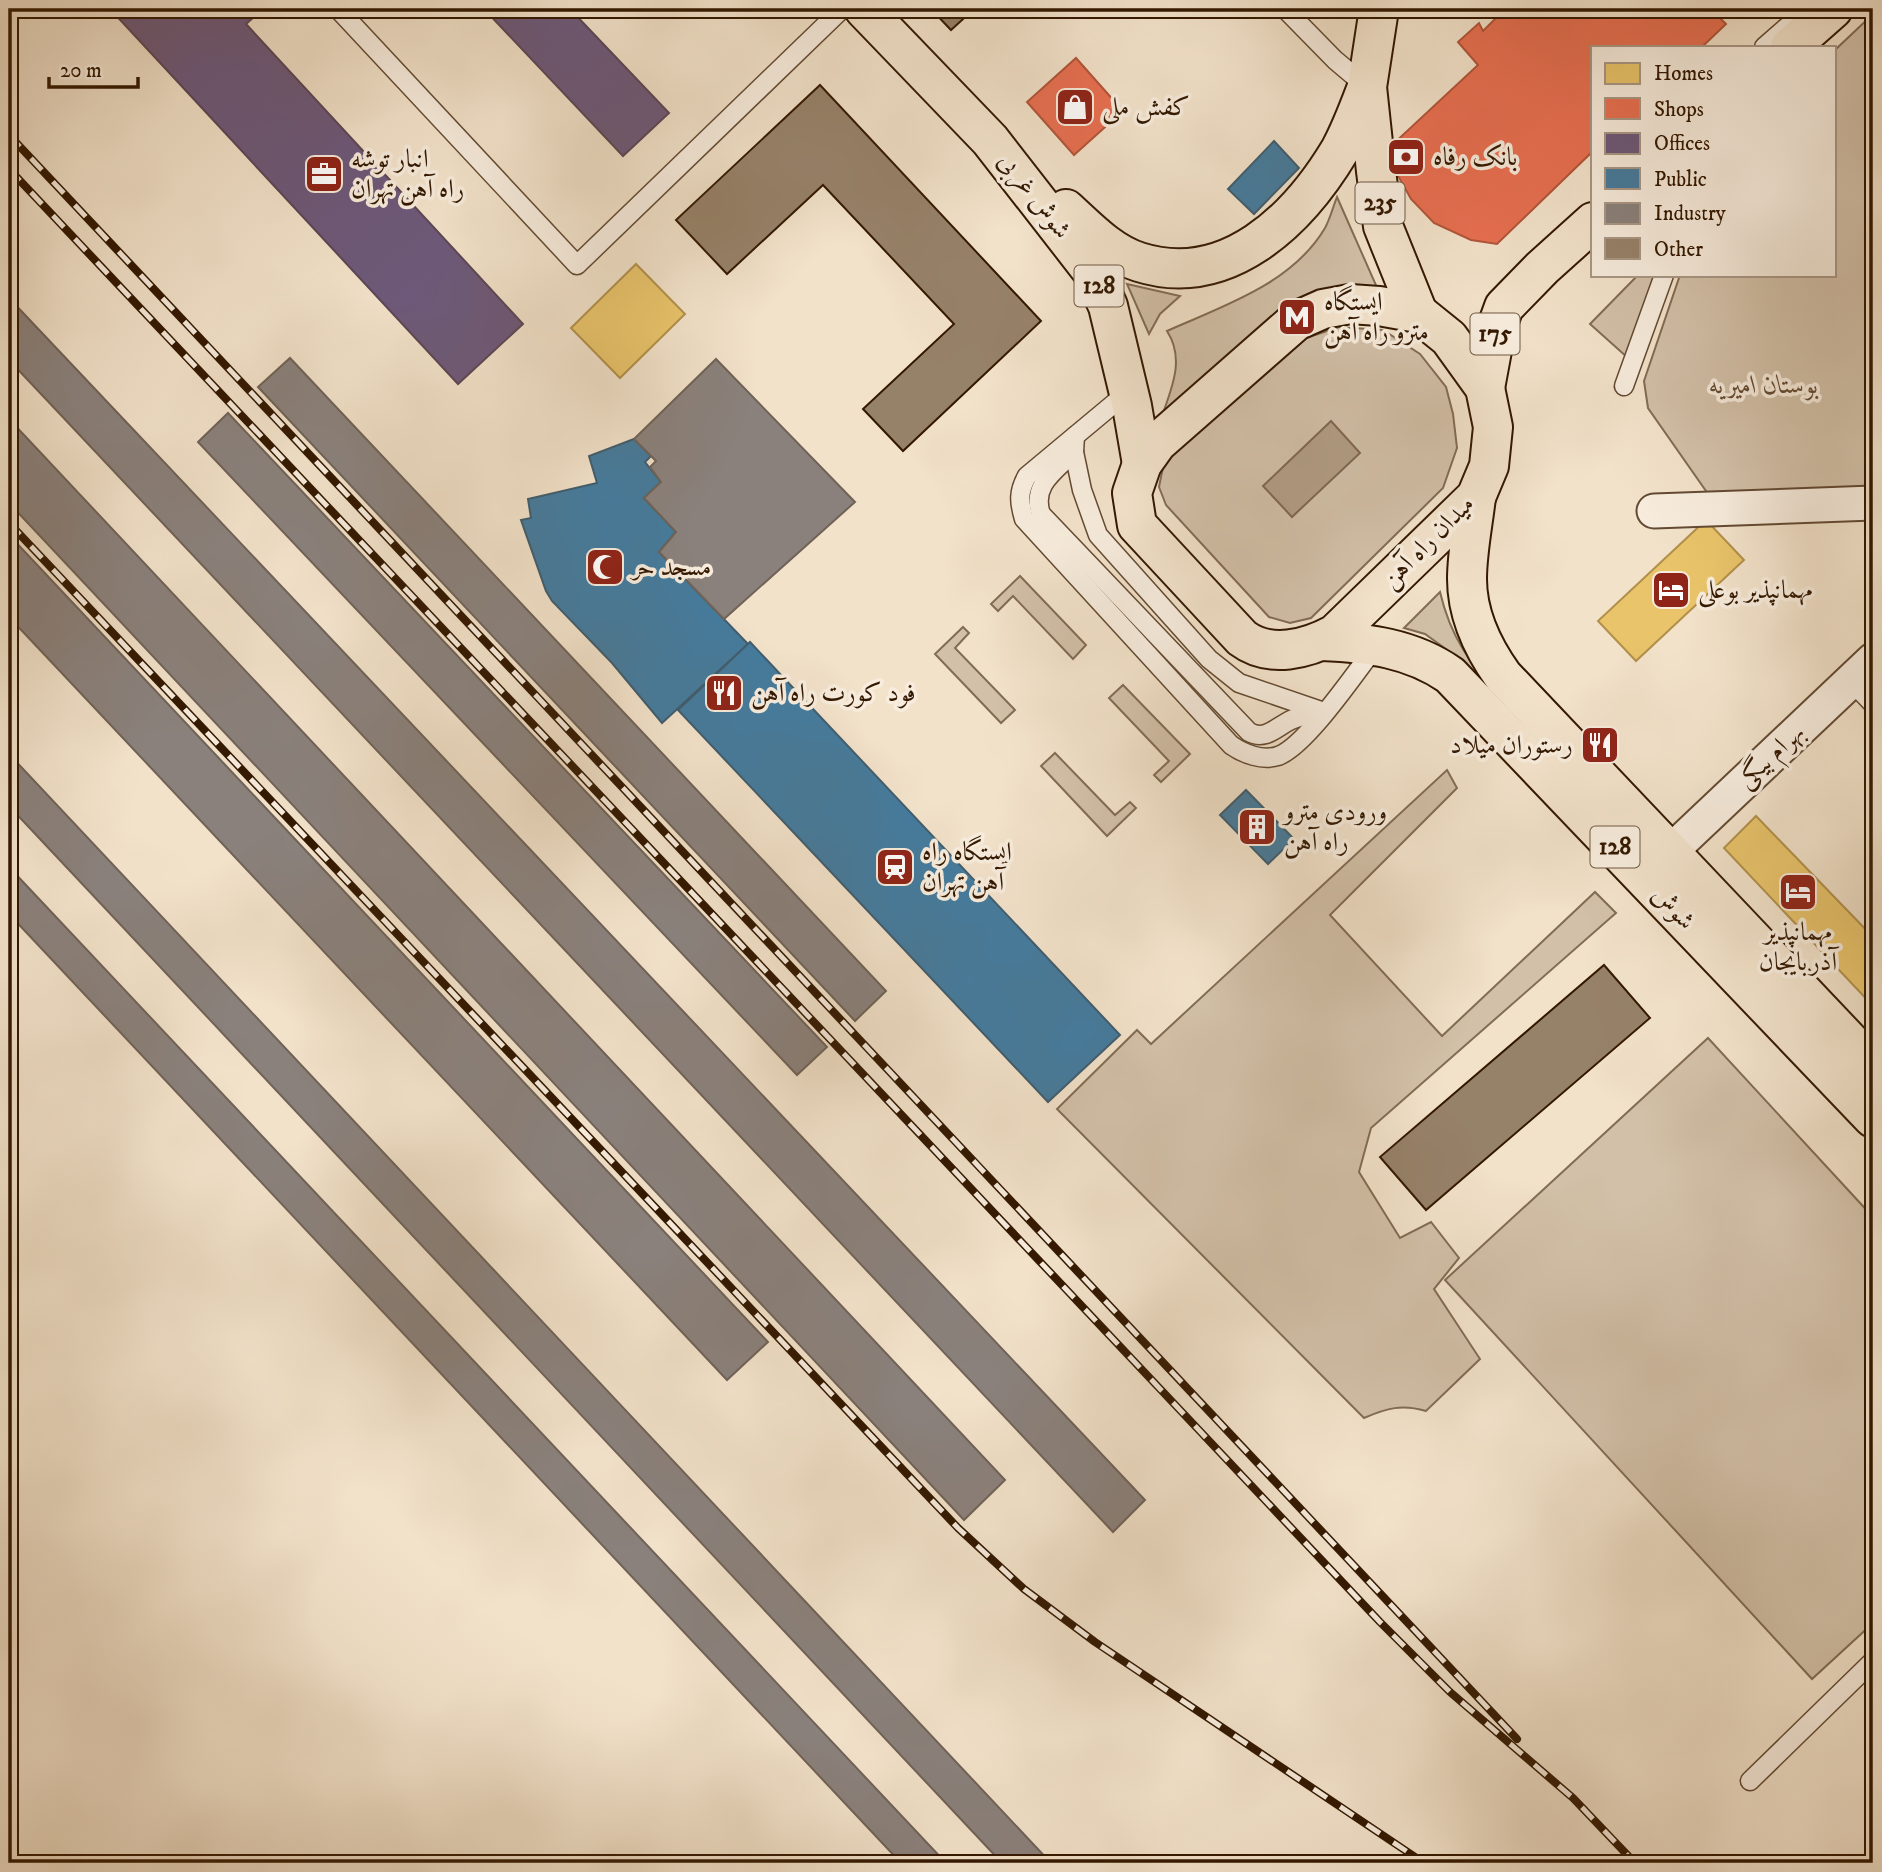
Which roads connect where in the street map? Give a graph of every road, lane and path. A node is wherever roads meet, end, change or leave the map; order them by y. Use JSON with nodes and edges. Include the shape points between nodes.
{"nodes":[{"id":1,"x":338,"y":9,"type":"edge"},
{"id":2,"x":842,"y":9,"type":"edge"},
{"id":3,"x":864,"y":9,"type":"edge"},
{"id":4,"x":1284,"y":9,"type":"edge"},
{"id":5,"x":1379,"y":9,"type":"edge"},
{"id":6,"x":1815,"y":12,"type":"edge"},
{"id":7,"x":1766,"y":46,"type":"edge"},
{"id":8,"x":1791,"y":46,"type":"edge"},
{"id":9,"x":1367,"y":87,"type":"junction"},
{"id":10,"x":990,"y":139,"type":"junction"},
{"id":11,"x":1591,"y":224,"type":"edge"},
{"id":12,"x":1664,"y":276,"type":"edge"},
{"id":13,"x":1418,"y":313,"type":"junction"},
{"id":14,"x":1624,"y":386,"type":"dead end"},
{"id":15,"x":1485,"y":388,"type":"junction"},
{"id":16,"x":1129,"y":391,"type":"junction"},
{"id":17,"x":1074,"y":444,"type":"junction"},
{"id":18,"x":1142,"y":464,"type":"junction"},
{"id":19,"x":1476,"y":497,"type":"junction"},
{"id":20,"x":1873,"y":503,"type":"edge"},
{"id":21,"x":1654,"y":511,"type":"dead end"},
{"id":22,"x":1322,"y":641,"type":"junction"},
{"id":23,"x":1376,"y":646,"type":"junction"},
{"id":24,"x":1866,"y":682,"type":"edge"},
{"id":25,"x":1325,"y":712,"type":"junction"},
{"id":26,"x":1669,"y":853,"type":"junction"},
{"id":27,"x":1873,"y":1066,"type":"edge"},
{"id":28,"x":1873,"y":1118,"type":"edge"},
{"id":29,"x":1873,"y":1661,"type":"edge"},
{"id":30,"x":1750,"y":1782,"type":"dead end"}],
"edges":[{"from":1,"to":2,"type":"lane","via":[[577,265]]},
{"from":3,"to":10,"type":"main road","name":"شوش غربی","number":"128"},
{"from":4,"to":9,"type":"lane"},
{"from":5,"to":9,"type":"main road","number":"235"},
{"from":6,"to":7,"type":"lane"},
{"from":6,"to":8,"type":"main road"},
{"from":9,"to":10,"type":"main road","via":[[1341,148],[1287,220],[1240,254],[1181,269],[1138,262],[1100,241]]},
{"from":9,"to":13,"type":"main road","number":"235","via":[[1383,226]]},
{"from":10,"to":16,"type":"main road","name":"شوش غربی","number":"128","via":[[1092,271],[1108,306]]},
{"from":11,"to":15,"type":"main road","number":"175","via":[[1504,307]]},
{"from":12,"to":14,"type":"lane"},
{"from":13,"to":15,"type":"main road","name":"میدان راه آهن","via":[[1449,338]]},
{"from":13,"to":18,"type":"main road","name":"میدان راه آهن","via":[[1350,304],[1296,321],[1157,443]]},
{"from":15,"to":19,"type":"main road","name":"میدان راه آهن","via":[[1493,428],[1489,466]]},
{"from":16,"to":17,"type":"lane"},
{"from":16,"to":18,"type":"main road","name":"شوش غربی","number":"128"},
{"from":17,"to":25,"type":"lane","via":[[1082,490],[1098,535],[1209,659],[1239,683]]},
{"from":17,"to":25,"type":"lane","via":[[1027,476],[1018,499],[1024,519],[1231,746],[1243,754],[1278,756]]},
{"from":18,"to":22,"type":"main road","name":"میدان راه آهن","via":[[1132,494],[1137,525],[1242,638],[1269,649],[1288,650]]},
{"from":19,"to":22,"type":"main road","name":"میدان راه آهن","via":[[1335,634]]},
{"from":19,"to":26,"type":"main road","name":"شوش","number":"128","via":[[1467,580],[1476,629],[1487,653],[1503,676]]},
{"from":20,"to":21,"type":"street"},
{"from":22,"to":23,"type":"main road","name":"شوش","number":"128"},
{"from":23,"to":25,"type":"lane"},
{"from":23,"to":28,"type":"main road","name":"شوش","number":"128","via":[[1430,661],[1450,675]]},
{"from":24,"to":26,"type":"street","name":"بهرام بیگی"},
{"from":26,"to":27,"type":"main road","name":"شوش","number":"128"},
{"from":29,"to":30,"type":"lane"}]}
